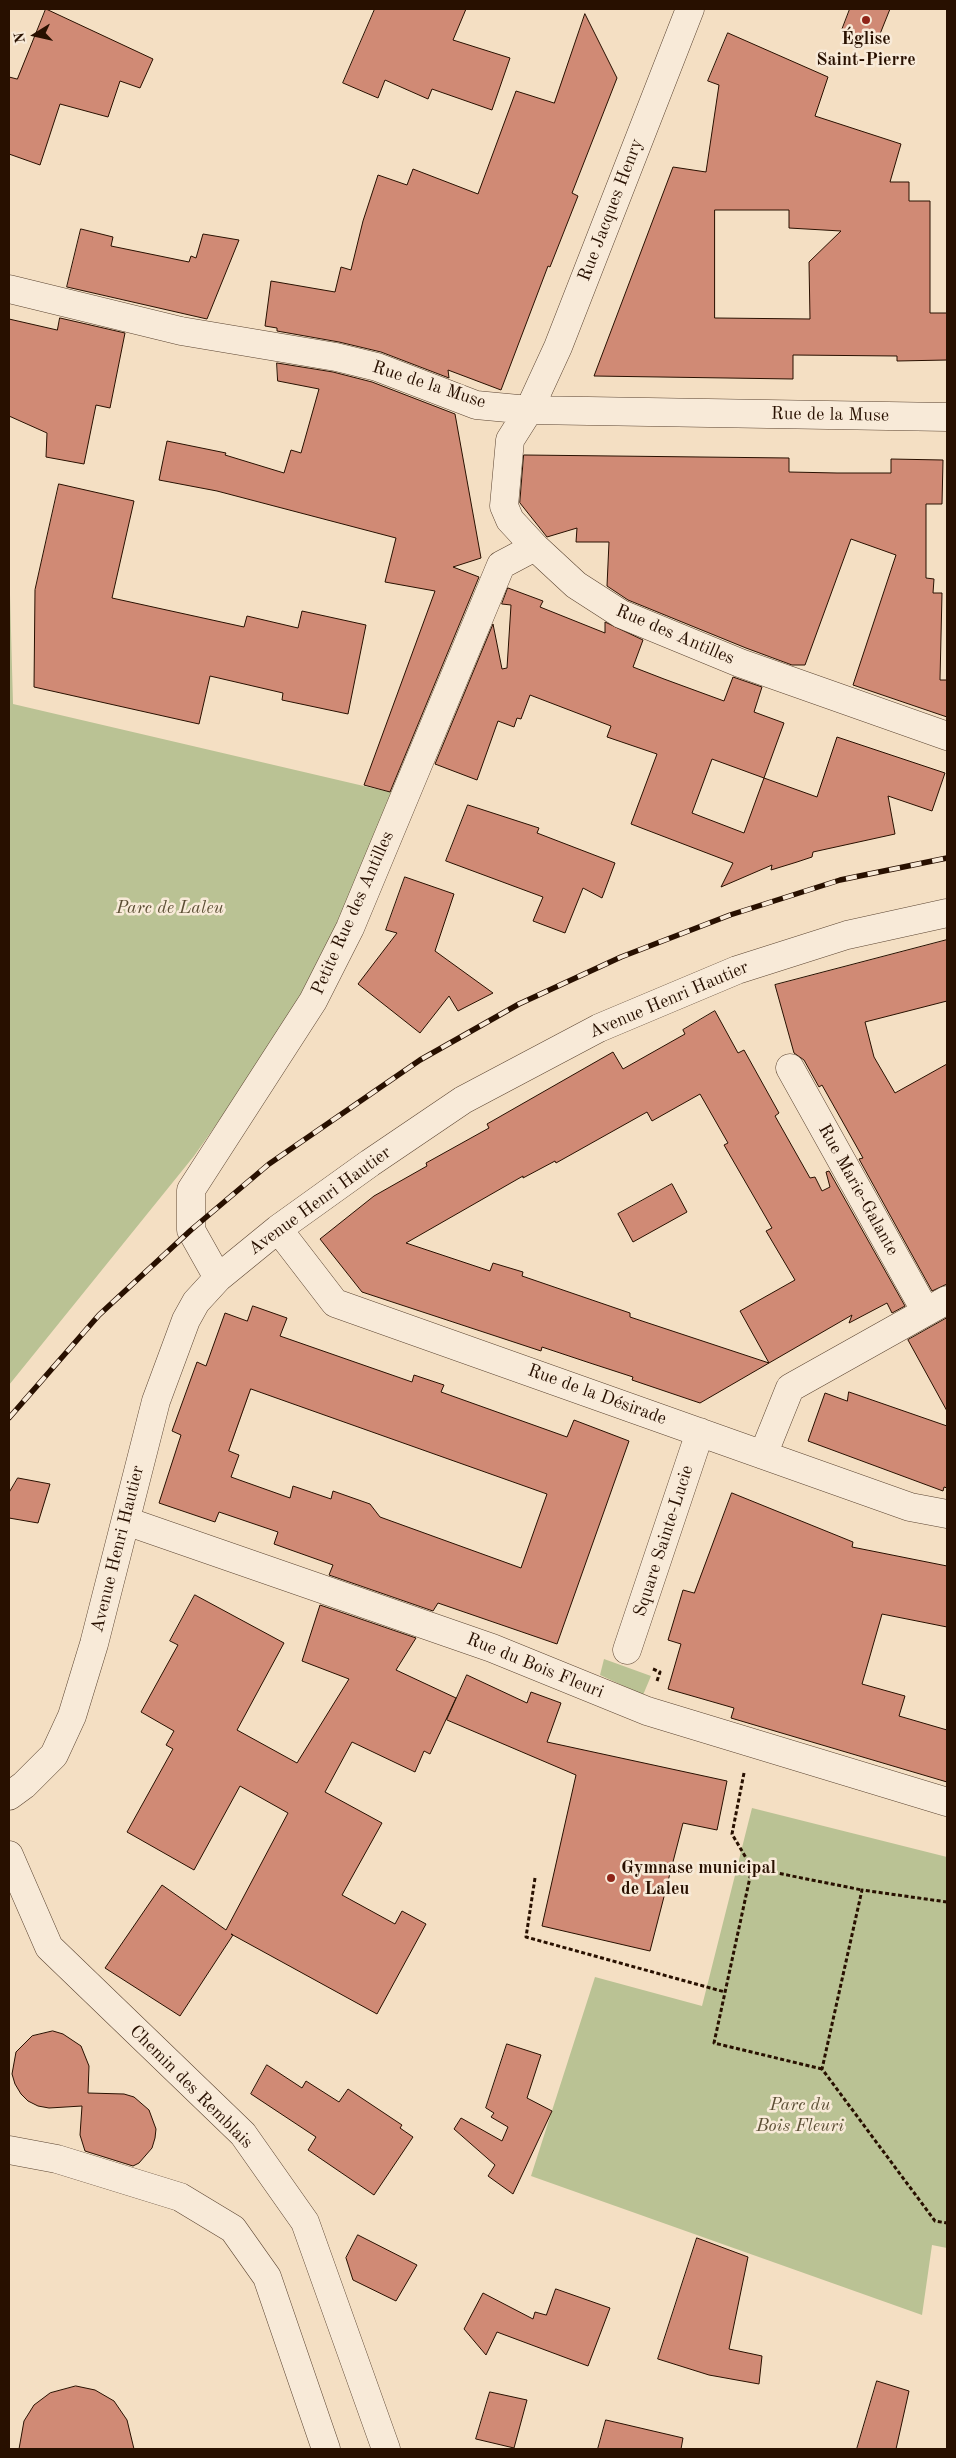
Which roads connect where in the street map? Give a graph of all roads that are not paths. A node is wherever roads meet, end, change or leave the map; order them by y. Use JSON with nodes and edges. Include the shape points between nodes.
{"nodes":[{"id":1,"x":690,"y":9,"type":"edge"},
{"id":2,"x":9,"y":289,"type":"edge"},
{"id":3,"x":529,"y":410,"type":"junction"},
{"id":4,"x":947,"y":417,"type":"edge"},
{"id":5,"x":535,"y":548,"type":"junction"},
{"id":6,"x":947,"y":736,"type":"edge"},
{"id":7,"x":947,"y":913,"type":"edge"},
{"id":8,"x":790,"y":1068,"type":"dead end"},
{"id":9,"x":278,"y":1229,"type":"junction"},
{"id":10,"x":218,"y":1278,"type":"junction"},
{"id":11,"x":936,"y":1306,"type":"edge"},
{"id":12,"x":700,"y":1432,"type":"junction"},
{"id":13,"x":763,"y":1455,"type":"junction"},
{"id":14,"x":947,"y":1514,"type":"edge"},
{"id":15,"x":126,"y":1521,"type":"junction"},
{"id":16,"x":627,"y":1650,"type":"dead end"},
{"id":17,"x":9,"y":1796,"type":"edge"},
{"id":18,"x":947,"y":1802,"type":"edge"},
{"id":19,"x":9,"y":1855,"type":"edge"},
{"id":20,"x":9,"y":2150,"type":"edge"},
{"id":21,"x":326,"y":2449,"type":"edge"},
{"id":22,"x":386,"y":2449,"type":"edge"}],
"edges":[{"from":1,"to":3,"type":"street","name":"Rue Jacques Henry","via":[[558,347]]},
{"from":2,"to":3,"type":"street","name":"Rue de la Muse","via":[[181,331],[336,357],[377,367],[476,405]]},
{"from":3,"to":4,"type":"street","name":"Rue de la Muse"},
{"from":3,"to":5,"type":"street","name":"Rue des Antilles","via":[[510,440],[504,506],[510,520]]},
{"from":5,"to":6,"type":"street","name":"Rue des Antilles","via":[[576,585],[620,614],[740,663]]},
{"from":5,"to":10,"type":"street","name":"Petite Rue des Antilles","via":[[501,565],[350,928],[313,1001],[190,1190],[191,1230]]},
{"from":7,"to":9,"type":"street","name":"Avenue Henri Hautier","via":[[847,935],[737,970],[599,1028],[463,1100]]},
{"from":8,"to":11,"type":"street","name":"Rue Marie-Galante"},
{"from":9,"to":10,"type":"street","name":"Avenue Henri Hautier"},
{"from":9,"to":12,"type":"street","name":"Rue de la Désirade","via":[[335,1303]]},
{"from":10,"to":15,"type":"street","name":"Avenue Henri Hautier","via":[[196,1302],[171,1358],[156,1401]]},
{"from":11,"to":13,"type":"street","via":[[790,1388]]},
{"from":12,"to":13,"type":"street","name":"Rue de la Désirade"},
{"from":12,"to":16,"type":"street","name":"Square Sainte-Lucie"},
{"from":13,"to":14,"type":"street","name":"Rue de la Désirade","via":[[910,1507]]},
{"from":15,"to":17,"type":"street","name":"Avenue Henri Hautier","via":[[72,1716],[54,1755]]},
{"from":15,"to":18,"type":"street","name":"Rue du Bois Fleuri","via":[[492,1648],[647,1711]]},
{"from":19,"to":22,"type":"street","name":"Chemin des Remblais","via":[[49,1947],[243,2134],[305,2222]]},
{"from":20,"to":21,"type":"street","via":[[57,2159],[180,2197],[233,2229],[267,2277]]}]}
